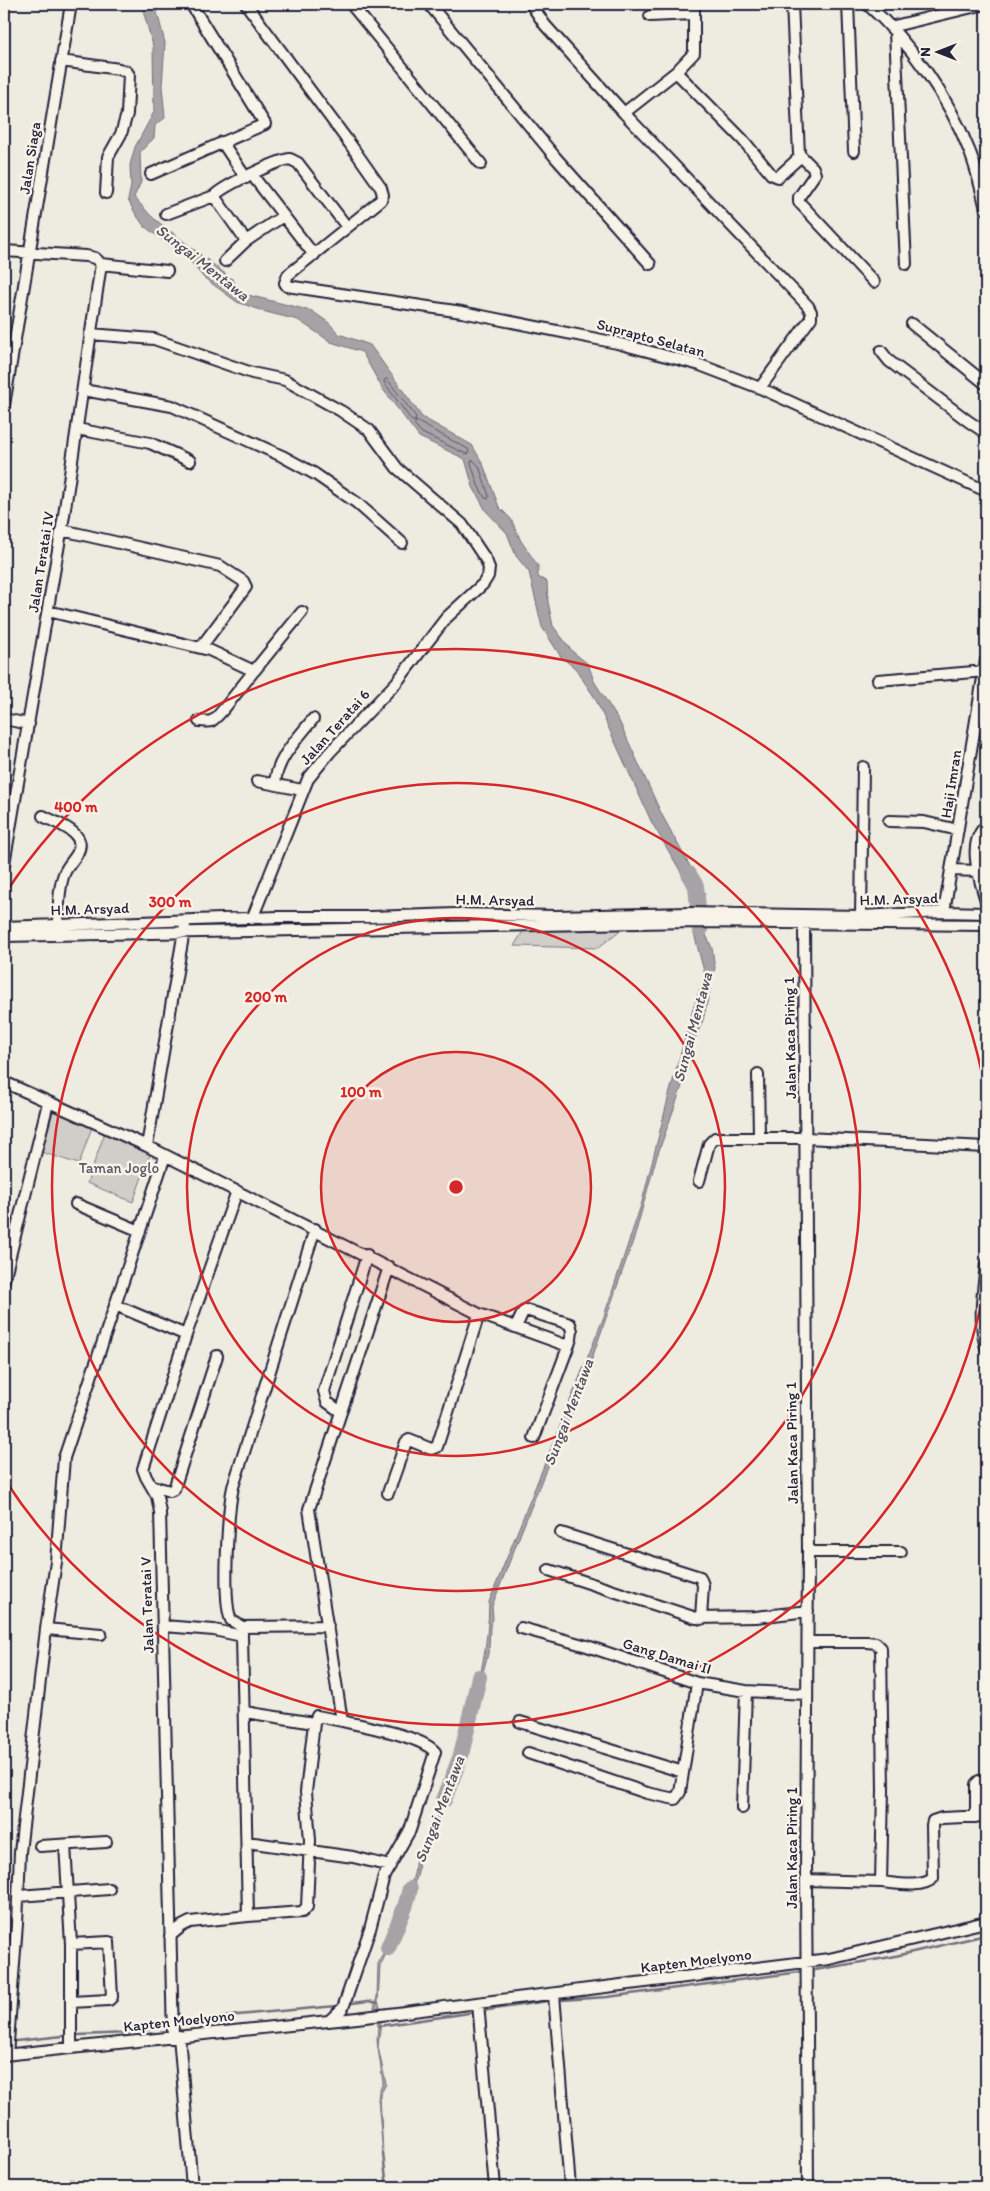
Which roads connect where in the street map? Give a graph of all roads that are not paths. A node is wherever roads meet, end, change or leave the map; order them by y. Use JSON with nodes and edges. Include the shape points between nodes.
{"nodes":[{"id":1,"x":71,"y":4,"type":"edge"},
{"id":2,"x":191,"y":4,"type":"edge"},
{"id":3,"x":246,"y":4,"type":"edge"},
{"id":4,"x":351,"y":4,"type":"edge"},
{"id":5,"x":429,"y":4,"type":"edge"},
{"id":6,"x":532,"y":4,"type":"edge"},
{"id":7,"x":792,"y":4,"type":"edge"},
{"id":8,"x":848,"y":4,"type":"edge"},
{"id":9,"x":986,"y":4,"type":"edge"},
{"id":10,"x":872,"y":6,"type":"edge"},
{"id":11,"x":694,"y":9,"type":"edge"},
{"id":12,"x":650,"y":16,"type":"dead end"},
{"id":13,"x":892,"y":30,"type":"junction"},
{"id":14,"x":61,"y":61,"type":"junction"},
{"id":15,"x":676,"y":72,"type":"junction"},
{"id":16,"x":624,"y":113,"type":"junction"},
{"id":17,"x":222,"y":142,"type":"junction"},
{"id":18,"x":854,"y":150,"type":"dead end"},
{"id":19,"x":800,"y":157,"type":"junction"},
{"id":20,"x":481,"y":164,"type":"dead end"},
{"id":21,"x":151,"y":174,"type":"dead end"},
{"id":22,"x":249,"y":176,"type":"junction"},
{"id":23,"x":106,"y":193,"type":"dead end"},
{"id":24,"x":214,"y":196,"type":"junction"},
{"id":25,"x":986,"y":209,"type":"edge"},
{"id":26,"x":166,"y":214,"type":"dead end"},
{"id":27,"x":283,"y":216,"type":"junction"},
{"id":28,"x":347,"y":227,"type":"junction"},
{"id":29,"x":246,"y":241,"type":"junction"},
{"id":30,"x":4,"y":251,"type":"edge"},
{"id":31,"x":30,"y":252,"type":"junction"},
{"id":32,"x":314,"y":255,"type":"junction"},
{"id":33,"x":225,"y":261,"type":"dead end"},
{"id":34,"x":101,"y":264,"type":"junction"},
{"id":35,"x":650,"y":264,"type":"dead end"},
{"id":36,"x":906,"y":264,"type":"dead end"},
{"id":37,"x":167,"y":271,"type":"dead end"},
{"id":38,"x":874,"y":282,"type":"dead end"},
{"id":39,"x":912,"y":324,"type":"dead end"},
{"id":40,"x":90,"y":334,"type":"junction"},
{"id":41,"x":881,"y":351,"type":"dead end"},
{"id":42,"x":986,"y":384,"type":"edge"},
{"id":43,"x":760,"y":388,"type":"junction"},
{"id":44,"x":83,"y":390,"type":"junction"},
{"id":45,"x":4,"y":405,"type":"edge"},
{"id":46,"x":77,"y":429,"type":"junction"},
{"id":47,"x":986,"y":433,"type":"edge"},
{"id":48,"x":190,"y":461,"type":"dead end"},
{"id":49,"x":986,"y":491,"type":"edge"},
{"id":50,"x":62,"y":530,"type":"junction"},
{"id":51,"x":402,"y":543,"type":"dead end"},
{"id":52,"x":48,"y":611,"type":"junction"},
{"id":53,"x":302,"y":612,"type":"dead end"},
{"id":54,"x":202,"y":648,"type":"junction"},
{"id":55,"x":986,"y":660,"type":"edge"},
{"id":56,"x":254,"y":671,"type":"junction"},
{"id":57,"x":985,"y":671,"type":"edge"},
{"id":58,"x":878,"y":680,"type":"dead end"},
{"id":59,"x":4,"y":719,"type":"edge"},
{"id":60,"x":313,"y":719,"type":"dead end"},
{"id":61,"x":199,"y":721,"type":"dead end"},
{"id":62,"x":29,"y":724,"type":"junction"},
{"id":63,"x":975,"y":728,"type":"junction"},
{"id":64,"x":986,"y":729,"type":"edge"},
{"id":65,"x":863,"y":767,"type":"dead end"},
{"id":66,"x":257,"y":781,"type":"dead end"},
{"id":67,"x":274,"y":784,"type":"junction"},
{"id":68,"x":302,"y":790,"type":"junction"},
{"id":69,"x":43,"y":816,"type":"dead end"},
{"id":70,"x":890,"y":821,"type":"dead end"},
{"id":71,"x":986,"y":826,"type":"edge"},
{"id":72,"x":958,"y":830,"type":"junction"},
{"id":73,"x":4,"y":864,"type":"edge"},
{"id":74,"x":952,"y":870,"type":"junction"},
{"id":75,"x":978,"y":871,"type":"junction"},
{"id":76,"x":986,"y":901,"type":"edge"},
{"id":77,"x":944,"y":912,"type":"junction"},
{"id":78,"x":986,"y":913,"type":"edge"},
{"id":79,"x":861,"y":916,"type":"junction"},
{"id":80,"x":689,"y":917,"type":"junction"},
{"id":81,"x":252,"y":918,"type":"junction"},
{"id":82,"x":709,"y":918,"type":"junction"},
{"id":83,"x":804,"y":924,"type":"junction"},
{"id":84,"x":58,"y":925,"type":"junction"},
{"id":85,"x":986,"y":925,"type":"edge"},
{"id":86,"x":185,"y":926,"type":"junction"},
{"id":87,"x":4,"y":927,"type":"edge"},
{"id":88,"x":4,"y":936,"type":"edge"},
{"id":89,"x":758,"y":1074,"type":"dead end"},
{"id":90,"x":4,"y":1082,"type":"edge"},
{"id":91,"x":48,"y":1103,"type":"junction"},
{"id":92,"x":759,"y":1137,"type":"junction"},
{"id":93,"x":806,"y":1138,"type":"junction"},
{"id":94,"x":147,"y":1146,"type":"junction"},
{"id":95,"x":986,"y":1147,"type":"edge"},
{"id":96,"x":165,"y":1156,"type":"junction"},
{"id":97,"x":699,"y":1181,"type":"dead end"},
{"id":98,"x":237,"y":1191,"type":"junction"},
{"id":99,"x":76,"y":1204,"type":"dead end"},
{"id":100,"x":315,"y":1229,"type":"junction"},
{"id":101,"x":140,"y":1232,"type":"junction"},
{"id":102,"x":367,"y":1255,"type":"junction"},
{"id":103,"x":986,"y":1264,"type":"edge"},
{"id":104,"x":389,"y":1267,"type":"junction"},
{"id":105,"x":4,"y":1280,"type":"edge"},
{"id":106,"x":115,"y":1305,"type":"junction"},
{"id":107,"x":479,"y":1314,"type":"junction"},
{"id":108,"x":516,"y":1327,"type":"junction"},
{"id":109,"x":186,"y":1335,"type":"junction"},
{"id":110,"x":568,"y":1346,"type":"junction"},
{"id":111,"x":986,"y":1347,"type":"edge"},
{"id":112,"x":217,"y":1356,"type":"dead end"},
{"id":113,"x":341,"y":1412,"type":"junction"},
{"id":114,"x":534,"y":1438,"type":"dead end"},
{"id":115,"x":152,"y":1486,"type":"junction"},
{"id":116,"x":388,"y":1493,"type":"dead end"},
{"id":117,"x":561,"y":1533,"type":"dead end"},
{"id":118,"x":808,"y":1552,"type":"junction"},
{"id":119,"x":901,"y":1552,"type":"dead end"},
{"id":120,"x":549,"y":1570,"type":"dead end"},
{"id":121,"x":808,"y":1612,"type":"junction"},
{"id":122,"x":701,"y":1619,"type":"junction"},
{"id":123,"x":164,"y":1626,"type":"junction"},
{"id":124,"x":328,"y":1626,"type":"junction"},
{"id":125,"x":521,"y":1628,"type":"dead end"},
{"id":126,"x":46,"y":1630,"type":"junction"},
{"id":127,"x":242,"y":1632,"type":"junction"},
{"id":128,"x":101,"y":1634,"type":"dead end"},
{"id":129,"x":808,"y":1642,"type":"junction"},
{"id":130,"x":697,"y":1683,"type":"junction"},
{"id":131,"x":746,"y":1691,"type":"junction"},
{"id":132,"x":807,"y":1694,"type":"junction"},
{"id":133,"x":245,"y":1712,"type":"junction"},
{"id":134,"x":342,"y":1721,"type":"junction"},
{"id":135,"x":520,"y":1722,"type":"dead end"},
{"id":136,"x":314,"y":1723,"type":"junction"},
{"id":137,"x":528,"y":1753,"type":"dead end"},
{"id":138,"x":683,"y":1772,"type":"junction"},
{"id":139,"x":986,"y":1780,"type":"edge"},
{"id":140,"x":742,"y":1808,"type":"dead end"},
{"id":141,"x":981,"y":1817,"type":"edge"},
{"id":142,"x":106,"y":1842,"type":"dead end"},
{"id":143,"x":247,"y":1842,"type":"junction"},
{"id":144,"x":65,"y":1845,"type":"junction"},
{"id":145,"x":40,"y":1846,"type":"dead end"},
{"id":146,"x":310,"y":1851,"type":"junction"},
{"id":147,"x":390,"y":1866,"type":"junction"},
{"id":148,"x":806,"y":1880,"type":"junction"},
{"id":149,"x":880,"y":1882,"type":"junction"},
{"id":150,"x":110,"y":1888,"type":"dead end"},
{"id":151,"x":68,"y":1892,"type":"junction"},
{"id":152,"x":18,"y":1896,"type":"junction"},
{"id":153,"x":248,"y":1916,"type":"junction"},
{"id":154,"x":986,"y":1922,"type":"edge"},
{"id":155,"x":170,"y":1936,"type":"junction"},
{"id":156,"x":71,"y":1944,"type":"junction"},
{"id":157,"x":808,"y":1962,"type":"junction"},
{"id":158,"x":554,"y":1995,"type":"junction"},
{"id":159,"x":71,"y":2002,"type":"junction"},
{"id":160,"x":478,"y":2004,"type":"junction"},
{"id":161,"x":329,"y":2020,"type":"junction"},
{"id":162,"x":176,"y":2036,"type":"junction"},
{"id":163,"x":71,"y":2048,"type":"junction"},
{"id":164,"x":6,"y":2055,"type":"edge"},
{"id":165,"x":192,"y":2187,"type":"edge"},
{"id":166,"x":495,"y":2187,"type":"edge"},
{"id":167,"x":570,"y":2187,"type":"edge"},
{"id":168,"x":808,"y":2187,"type":"edge"}],
"edges":[{"from":1,"to":14,"type":"street","name":"Jalan Siaga"},
{"from":2,"to":17,"type":"street","via":[[265,122],[264,126]]},
{"from":3,"to":28,"type":"street","via":[[382,191],[381,200]]},
{"from":4,"to":20,"type":"street"},
{"from":5,"to":35,"type":"street"},
{"from":6,"to":16,"type":"street","via":[[545,25]]},
{"from":7,"to":19,"type":"street"},
{"from":8,"to":18,"type":"street"},
{"from":9,"to":13,"type":"street"},
{"from":10,"to":13,"type":"street"},
{"from":11,"to":12,"type":"street"},
{"from":11,"to":15,"type":"street","via":[[694,53]]},
{"from":13,"to":25,"type":"street","via":[[924,69],[964,139],[975,165]]},
{"from":13,"to":36,"type":"street"},
{"from":14,"to":23,"type":"street","via":[[127,72],[127,114],[121,134],[108,157]]},
{"from":14,"to":31,"type":"street","name":"Jalan Siaga"},
{"from":15,"to":16,"type":"street"},
{"from":15,"to":19,"type":"street","via":[[744,140],[771,174],[782,175]]},
{"from":16,"to":43,"type":"street","via":[[812,312],[811,318]]},
{"from":17,"to":21,"type":"street"},
{"from":17,"to":22,"type":"street"},
{"from":19,"to":38,"type":"street","via":[[815,174],[799,202]]},
{"from":22,"to":24,"type":"street"},
{"from":22,"to":27,"type":"street"},
{"from":22,"to":28,"type":"street","via":[[287,159],[294,160]]},
{"from":24,"to":26,"type":"street"},
{"from":24,"to":29,"type":"street"},
{"from":27,"to":29,"type":"street"},
{"from":27,"to":32,"type":"street"},
{"from":28,"to":32,"type":"street"},
{"from":29,"to":33,"type":"street"},
{"from":30,"to":31,"type":"street"},
{"from":31,"to":34,"type":"street","via":[[86,256]]},
{"from":31,"to":45,"type":"street","name":"Jalan Siaga"},
{"from":32,"to":43,"type":"street","name":"Suprapto Selatan","via":[[288,275],[287,286],[462,312],[617,343],[700,365]]},
{"from":34,"to":37,"type":"street"},
{"from":34,"to":40,"type":"street","name":"Jalan Teratai IV"},
{"from":39,"to":42,"type":"street"},
{"from":40,"to":44,"type":"street","name":"Jalan Teratai IV"},
{"from":40,"to":68,"type":"street","name":"Jalan Teratai 6","via":[[154,340],[285,380],[341,411],[369,430],[397,468],[462,524],[486,560],[490,571],[483,584],[446,618],[396,683],[329,753]]},
{"from":41,"to":47,"type":"street","via":[[889,361]]},
{"from":43,"to":49,"type":"street","name":"Suprapto Selatan"},
{"from":44,"to":46,"type":"street","name":"Jalan Teratai IV"},
{"from":44,"to":51,"type":"street","via":[[172,406],[270,450],[315,474],[356,503]]},
{"from":46,"to":48,"type":"street","via":[[150,443]]},
{"from":46,"to":50,"type":"street","name":"Jalan Teratai IV"},
{"from":50,"to":52,"type":"street","name":"Jalan Teratai IV"},
{"from":50,"to":54,"type":"street","via":[[220,566],[243,581],[246,588]]},
{"from":52,"to":54,"type":"street"},
{"from":52,"to":62,"type":"street","name":"Jalan Teratai IV"},
{"from":53,"to":56,"type":"street"},
{"from":54,"to":56,"type":"street"},
{"from":55,"to":57,"type":"street","name":"Haji Imran"},
{"from":56,"to":61,"type":"street","via":[[218,717],[212,721]]},
{"from":57,"to":58,"type":"street"},
{"from":57,"to":63,"type":"street","name":"Haji Imran"},
{"from":59,"to":62,"type":"street"},
{"from":60,"to":67,"type":"street","via":[[286,753]]},
{"from":62,"to":73,"type":"street","name":"Jalan Teratai IV"},
{"from":63,"to":64,"type":"street"},
{"from":63,"to":72,"type":"street","name":"Haji Imran"},
{"from":65,"to":79,"type":"street"},
{"from":66,"to":67,"type":"street"},
{"from":67,"to":68,"type":"street"},
{"from":68,"to":81,"type":"street","name":"Jalan Teratai 6"},
{"from":69,"to":84,"type":"street","via":[[74,832],[80,841],[61,886]]},
{"from":70,"to":72,"type":"street","via":[[924,822]]},
{"from":71,"to":75,"type":"street","via":[[976,844]]},
{"from":72,"to":74,"type":"street","name":"Haji Imran"},
{"from":74,"to":75,"type":"street"},
{"from":74,"to":77,"type":"street","name":"Haji Imran"},
{"from":75,"to":76,"type":"street"},
{"from":77,"to":78,"type":"street","name":"H.M. Arsyad"},
{"from":77,"to":79,"type":"street","name":"H.M. Arsyad"},
{"from":79,"to":82,"type":"street","name":"H.M. Arsyad"},
{"from":80,"to":81,"type":"street","name":"H.M. Arsyad","via":[[456,914]]},
{"from":80,"to":82,"type":"street","name":"H.M. Arsyad"},
{"from":80,"to":86,"type":"street","name":"H.M. Arsyad","via":[[557,926],[423,926],[263,932]]},
{"from":81,"to":86,"type":"street","name":"H.M. Arsyad"},
{"from":82,"to":83,"type":"street","name":"H.M. Arsyad"},
{"from":83,"to":85,"type":"street","name":"H.M. Arsyad"},
{"from":83,"to":93,"type":"street","name":"Jalan Kaca Piring 1"},
{"from":84,"to":86,"type":"street","name":"H.M. Arsyad"},
{"from":84,"to":87,"type":"street","name":"H.M. Arsyad"},
{"from":86,"to":88,"type":"street","name":"H.M. Arsyad","via":[[60,936]]},
{"from":86,"to":94,"type":"street"},
{"from":89,"to":92,"type":"street"},
{"from":90,"to":91,"type":"street"},
{"from":91,"to":94,"type":"street"},
{"from":91,"to":105,"type":"street"},
{"from":92,"to":93,"type":"street"},
{"from":92,"to":97,"type":"street","via":[[711,1140]]},
{"from":93,"to":95,"type":"street"},
{"from":93,"to":118,"type":"street","name":"Jalan Kaca Piring 1"},
{"from":94,"to":96,"type":"street"},
{"from":96,"to":98,"type":"street"},
{"from":96,"to":101,"type":"street"},
{"from":98,"to":100,"type":"street"},
{"from":98,"to":109,"type":"street","name":"Jalan Teratai V"},
{"from":99,"to":101,"type":"street"},
{"from":100,"to":102,"type":"street"},
{"from":100,"to":127,"type":"street","via":[[231,1495],[228,1612]]},
{"from":101,"to":106,"type":"street"},
{"from":102,"to":104,"type":"street"},
{"from":102,"to":113,"type":"street","via":[[324,1391],[327,1402]]},
{"from":103,"to":111,"type":"street","via":[[982,1314]]},
{"from":104,"to":107,"type":"street"},
{"from":104,"to":113,"type":"street"},
{"from":106,"to":109,"type":"street"},
{"from":106,"to":126,"type":"street","via":[[64,1458],[56,1562]]},
{"from":107,"to":108,"type":"street"},
{"from":107,"to":116,"type":"street","via":[[437,1447],[431,1449],[409,1440],[406,1442]]},
{"from":108,"to":110,"type":"street"},
{"from":108,"to":110,"type":"street","via":[[526,1310],[570,1324],[572,1332]]},
{"from":109,"to":115,"type":"street","name":"Jalan Teratai V","via":[[143,1468]]},
{"from":110,"to":114,"type":"street"},
{"from":112,"to":115,"type":"street","via":[[174,1489],[170,1491]]},
{"from":113,"to":124,"type":"street","via":[[309,1509]]},
{"from":115,"to":123,"type":"street","name":"Jalan Teratai V","via":[[160,1512]]},
{"from":117,"to":122,"type":"street","via":[[700,1577],[703,1584]]},
{"from":118,"to":119,"type":"street"},
{"from":118,"to":121,"type":"street","name":"Jalan Kaca Piring 1"},
{"from":120,"to":122,"type":"street"},
{"from":121,"to":122,"type":"street"},
{"from":121,"to":129,"type":"street","name":"Jalan Kaca Piring 1"},
{"from":123,"to":127,"type":"street"},
{"from":123,"to":155,"type":"street","name":"Jalan Teratai V"},
{"from":124,"to":127,"type":"street"},
{"from":124,"to":134,"type":"street"},
{"from":125,"to":130,"type":"street","name":"Gang Damai II","via":[[587,1646]]},
{"from":126,"to":128,"type":"street"},
{"from":126,"to":152,"type":"street","via":[[20,1852]]},
{"from":127,"to":133,"type":"street"},
{"from":129,"to":132,"type":"street","name":"Jalan Kaca Piring 1"},
{"from":129,"to":149,"type":"street","via":[[867,1642],[876,1643],[881,1648],[883,1790]]},
{"from":130,"to":131,"type":"street","name":"Gang Damai II"},
{"from":130,"to":138,"type":"street"},
{"from":131,"to":132,"type":"street","name":"Gang Damai II"},
{"from":131,"to":140,"type":"street"},
{"from":132,"to":148,"type":"street","name":"Jalan Kaca Piring 1"},
{"from":133,"to":136,"type":"street"},
{"from":133,"to":143,"type":"street"},
{"from":134,"to":136,"type":"street","via":[[317,1716]]},
{"from":134,"to":147,"type":"street","via":[[425,1744],[435,1752],[410,1830]]},
{"from":135,"to":138,"type":"street"},
{"from":136,"to":146,"type":"street","via":[[306,1792]]},
{"from":137,"to":138,"type":"street","via":[[670,1799],[678,1796]]},
{"from":139,"to":141,"type":"street","via":[[976,1784]]},
{"from":141,"to":149,"type":"street","via":[[933,1821],[933,1878],[930,1881],[920,1884]]},
{"from":142,"to":144,"type":"street"},
{"from":143,"to":146,"type":"street"},
{"from":143,"to":153,"type":"street"},
{"from":144,"to":145,"type":"street"},
{"from":144,"to":151,"type":"street"},
{"from":146,"to":147,"type":"street"},
{"from":146,"to":153,"type":"street","via":[[305,1911]]},
{"from":147,"to":161,"type":"street","via":[[382,1882],[346,1999],[340,2012]]},
{"from":148,"to":149,"type":"street"},
{"from":148,"to":157,"type":"street","name":"Jalan Kaca Piring 1"},
{"from":150,"to":151,"type":"street"},
{"from":151,"to":152,"type":"street"},
{"from":151,"to":156,"type":"street"},
{"from":152,"to":164,"type":"street"},
{"from":153,"to":155,"type":"street","via":[[190,1922]]},
{"from":154,"to":157,"type":"street","name":"Kapten Moelyono","via":[[851,1955]]},
{"from":155,"to":162,"type":"street","name":"Jalan Teratai V"},
{"from":156,"to":159,"type":"street"},
{"from":156,"to":159,"type":"street","via":[[109,1942],[112,1997],[109,2000]]},
{"from":157,"to":158,"type":"street","name":"Kapten Moelyono"},
{"from":157,"to":168,"type":"street","name":"Jalan Kaca Piring 1"},
{"from":158,"to":160,"type":"street","name":"Kapten Moelyono"},
{"from":158,"to":167,"type":"street"},
{"from":159,"to":163,"type":"street"},
{"from":160,"to":161,"type":"street","name":"Kapten Moelyono"},
{"from":160,"to":166,"type":"street"},
{"from":161,"to":162,"type":"street","name":"Kapten Moelyono"},
{"from":162,"to":163,"type":"street","name":"Kapten Moelyono"},
{"from":162,"to":165,"type":"street","name":"Jalan Teratai V"},
{"from":163,"to":164,"type":"street","name":"Kapten Moelyono"}]}
